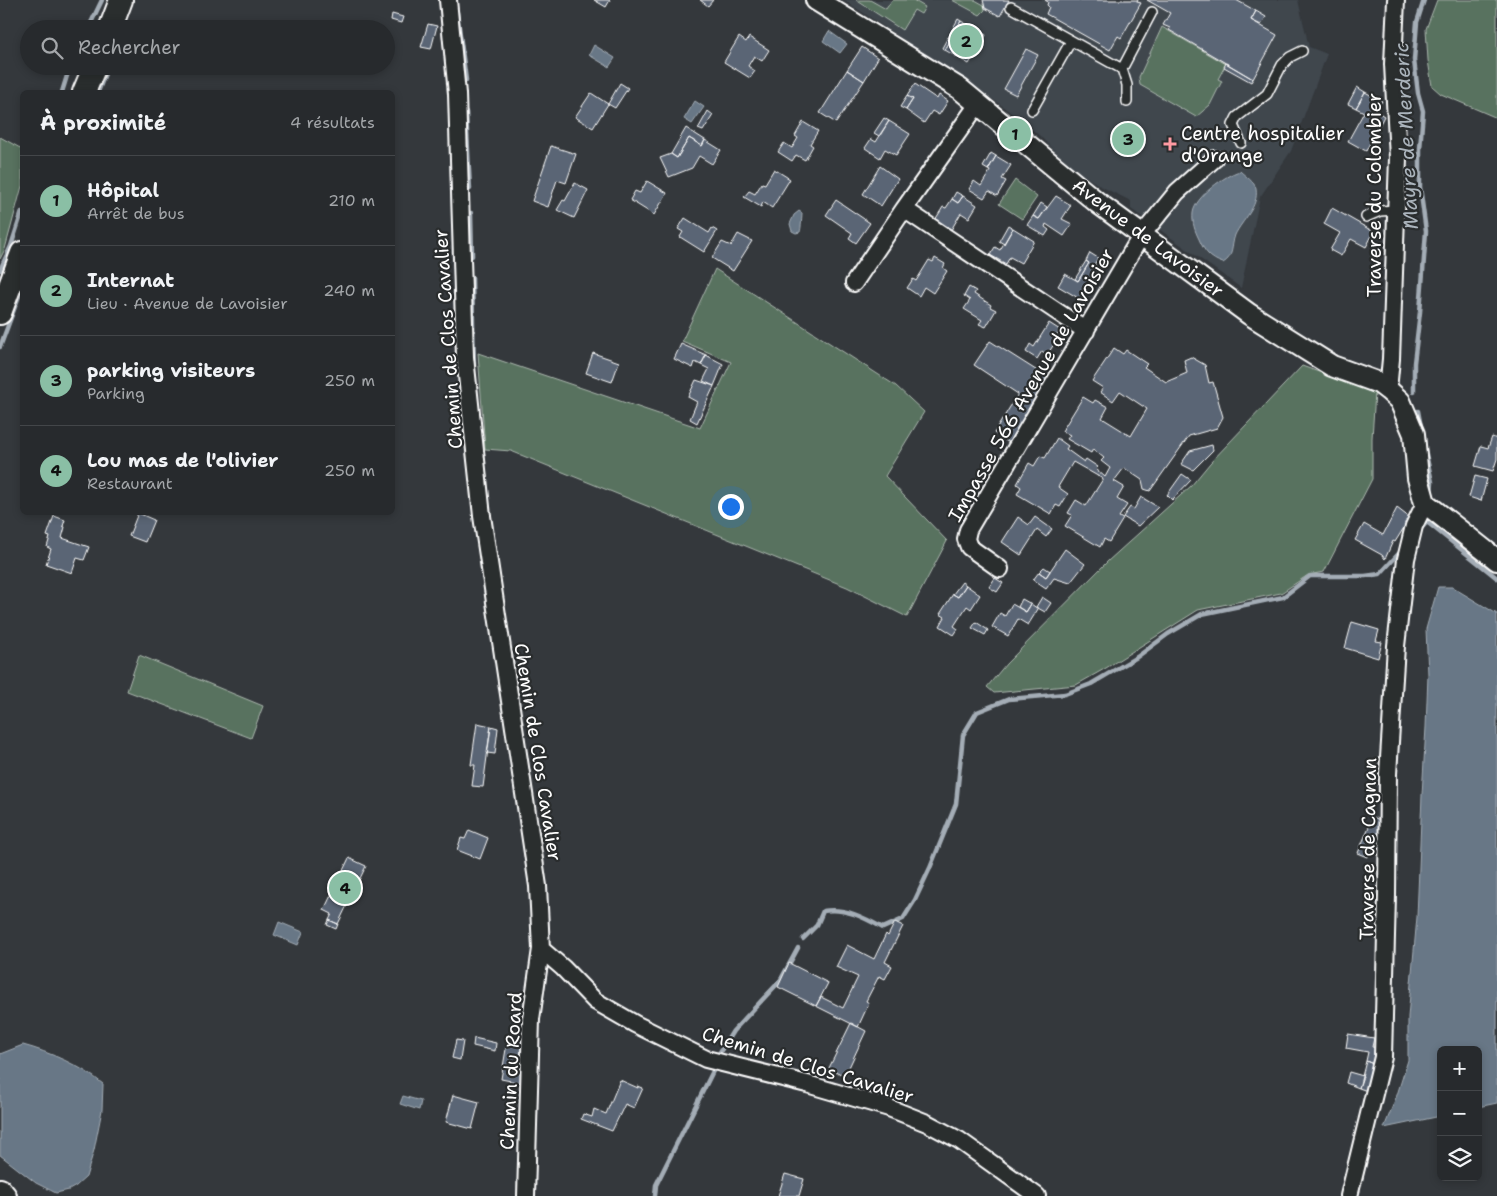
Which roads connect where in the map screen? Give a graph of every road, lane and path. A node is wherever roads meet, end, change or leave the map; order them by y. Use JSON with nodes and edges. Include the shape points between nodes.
{"nodes":[{"id":1,"x":121,"y":0,"type":"edge"},
{"id":2,"x":448,"y":0,"type":"edge"},
{"id":3,"x":816,"y":0,"type":"edge"},
{"id":4,"x":1396,"y":0,"type":"edge"},
{"id":5,"x":1011,"y":7,"type":"dead end"},
{"id":6,"x":1152,"y":12,"type":"dead end"},
{"id":7,"x":113,"y":20,"type":"edge"},
{"id":8,"x":1071,"y":41,"type":"junction"},
{"id":9,"x":1302,"y":51,"type":"dead end"},
{"id":10,"x":1122,"y":70,"type":"junction"},
{"id":11,"x":91,"y":75,"type":"edge"},
{"id":12,"x":85,"y":90,"type":"edge"},
{"id":13,"x":1127,"y":102,"type":"dead end"},
{"id":14,"x":978,"y":104,"type":"junction"},
{"id":15,"x":1032,"y":110,"type":"dead end"},
{"id":16,"x":1241,"y":143,"type":"dead end"},
{"id":17,"x":1214,"y":159,"type":"dead end"},
{"id":18,"x":904,"y":209,"type":"junction"},
{"id":19,"x":1396,"y":210,"type":"junction"},
{"id":20,"x":1366,"y":217,"type":"dead end"},
{"id":21,"x":1141,"y":236,"type":"junction"},
{"id":22,"x":20,"y":258,"type":"edge"},
{"id":23,"x":854,"y":283,"type":"dead end"},
{"id":24,"x":0,"y":313,"type":"edge"},
{"id":25,"x":1086,"y":331,"type":"junction"},
{"id":26,"x":1388,"y":390,"type":"junction"},
{"id":27,"x":1428,"y":506,"type":"junction"},
{"id":28,"x":1497,"y":560,"type":"edge"},
{"id":29,"x":1000,"y":569,"type":"dead end"},
{"id":30,"x":541,"y":949,"type":"junction"},
{"id":31,"x":0,"y":1190,"type":"edge"},
{"id":32,"x":5,"y":1196,"type":"edge"},
{"id":33,"x":526,"y":1196,"type":"edge"},
{"id":34,"x":1037,"y":1196,"type":"edge"},
{"id":35,"x":1349,"y":1196,"type":"edge"}],
"edges":[{"from":1,"to":7,"type":"main road"},
{"from":2,"to":30,"type":"street","name":"Chemin de Clos Cavalier","via":[[457,94],[465,357],[482,516],[538,886]]},
{"from":3,"to":14,"type":"street","name":"Avenue de Lavoisier","via":[[960,89]]},
{"from":4,"to":19,"type":"street","name":"Traverse du Colombier","via":[[1393,64],[1398,158]]},
{"from":5,"to":8,"type":"lane"},
{"from":6,"to":10,"type":"lane"},
{"from":8,"to":10,"type":"lane"},
{"from":8,"to":15,"type":"lane"},
{"from":9,"to":16,"type":"lane","via":[[1282,65],[1267,94],[1237,117],[1233,125]]},
{"from":10,"to":13,"type":"lane","via":[[1127,85]]},
{"from":11,"to":12,"type":"main road"},
{"from":14,"to":18,"type":"street"},
{"from":14,"to":21,"type":"street","name":"Avenue de Lavoisier"},
{"from":17,"to":21,"type":"street","name":"Impasse 566 Avenue de Lavoisier","via":[[1177,192]]},
{"from":18,"to":23,"type":"street"},
{"from":18,"to":25,"type":"street"},
{"from":19,"to":20,"type":"lane","via":[[1380,211]]},
{"from":19,"to":26,"type":"street","name":"Traverse du Colombier"},
{"from":21,"to":25,"type":"street","name":"Impasse 566 Avenue de Lavoisier"},
{"from":21,"to":26,"type":"street","name":"Avenue de Lavoisier","via":[[1249,314],[1332,366],[1379,383]]},
{"from":22,"to":24,"type":"main road"},
{"from":25,"to":29,"type":"street","name":"Impasse 566 Avenue de Lavoisier","via":[[968,530],[966,539],[969,547]]},
{"from":26,"to":27,"type":"street","name":"Avenue de Lavoisier","via":[[1400,401],[1414,434],[1418,478]]},
{"from":27,"to":28,"type":"street"},
{"from":27,"to":35,"type":"street","name":"Traverse de Cagnan","via":[[1414,526],[1410,541],[1396,646],[1388,774],[1383,1057]]},
{"from":30,"to":33,"type":"street","name":"Chemin du Roard","via":[[531,1019]]},
{"from":30,"to":34,"type":"street","name":"Chemin de Clos Cavalier","via":[[596,1001],[642,1028],[706,1059],[807,1084],[927,1122],[960,1140]]},
{"from":31,"to":32,"type":"main road"}]}
